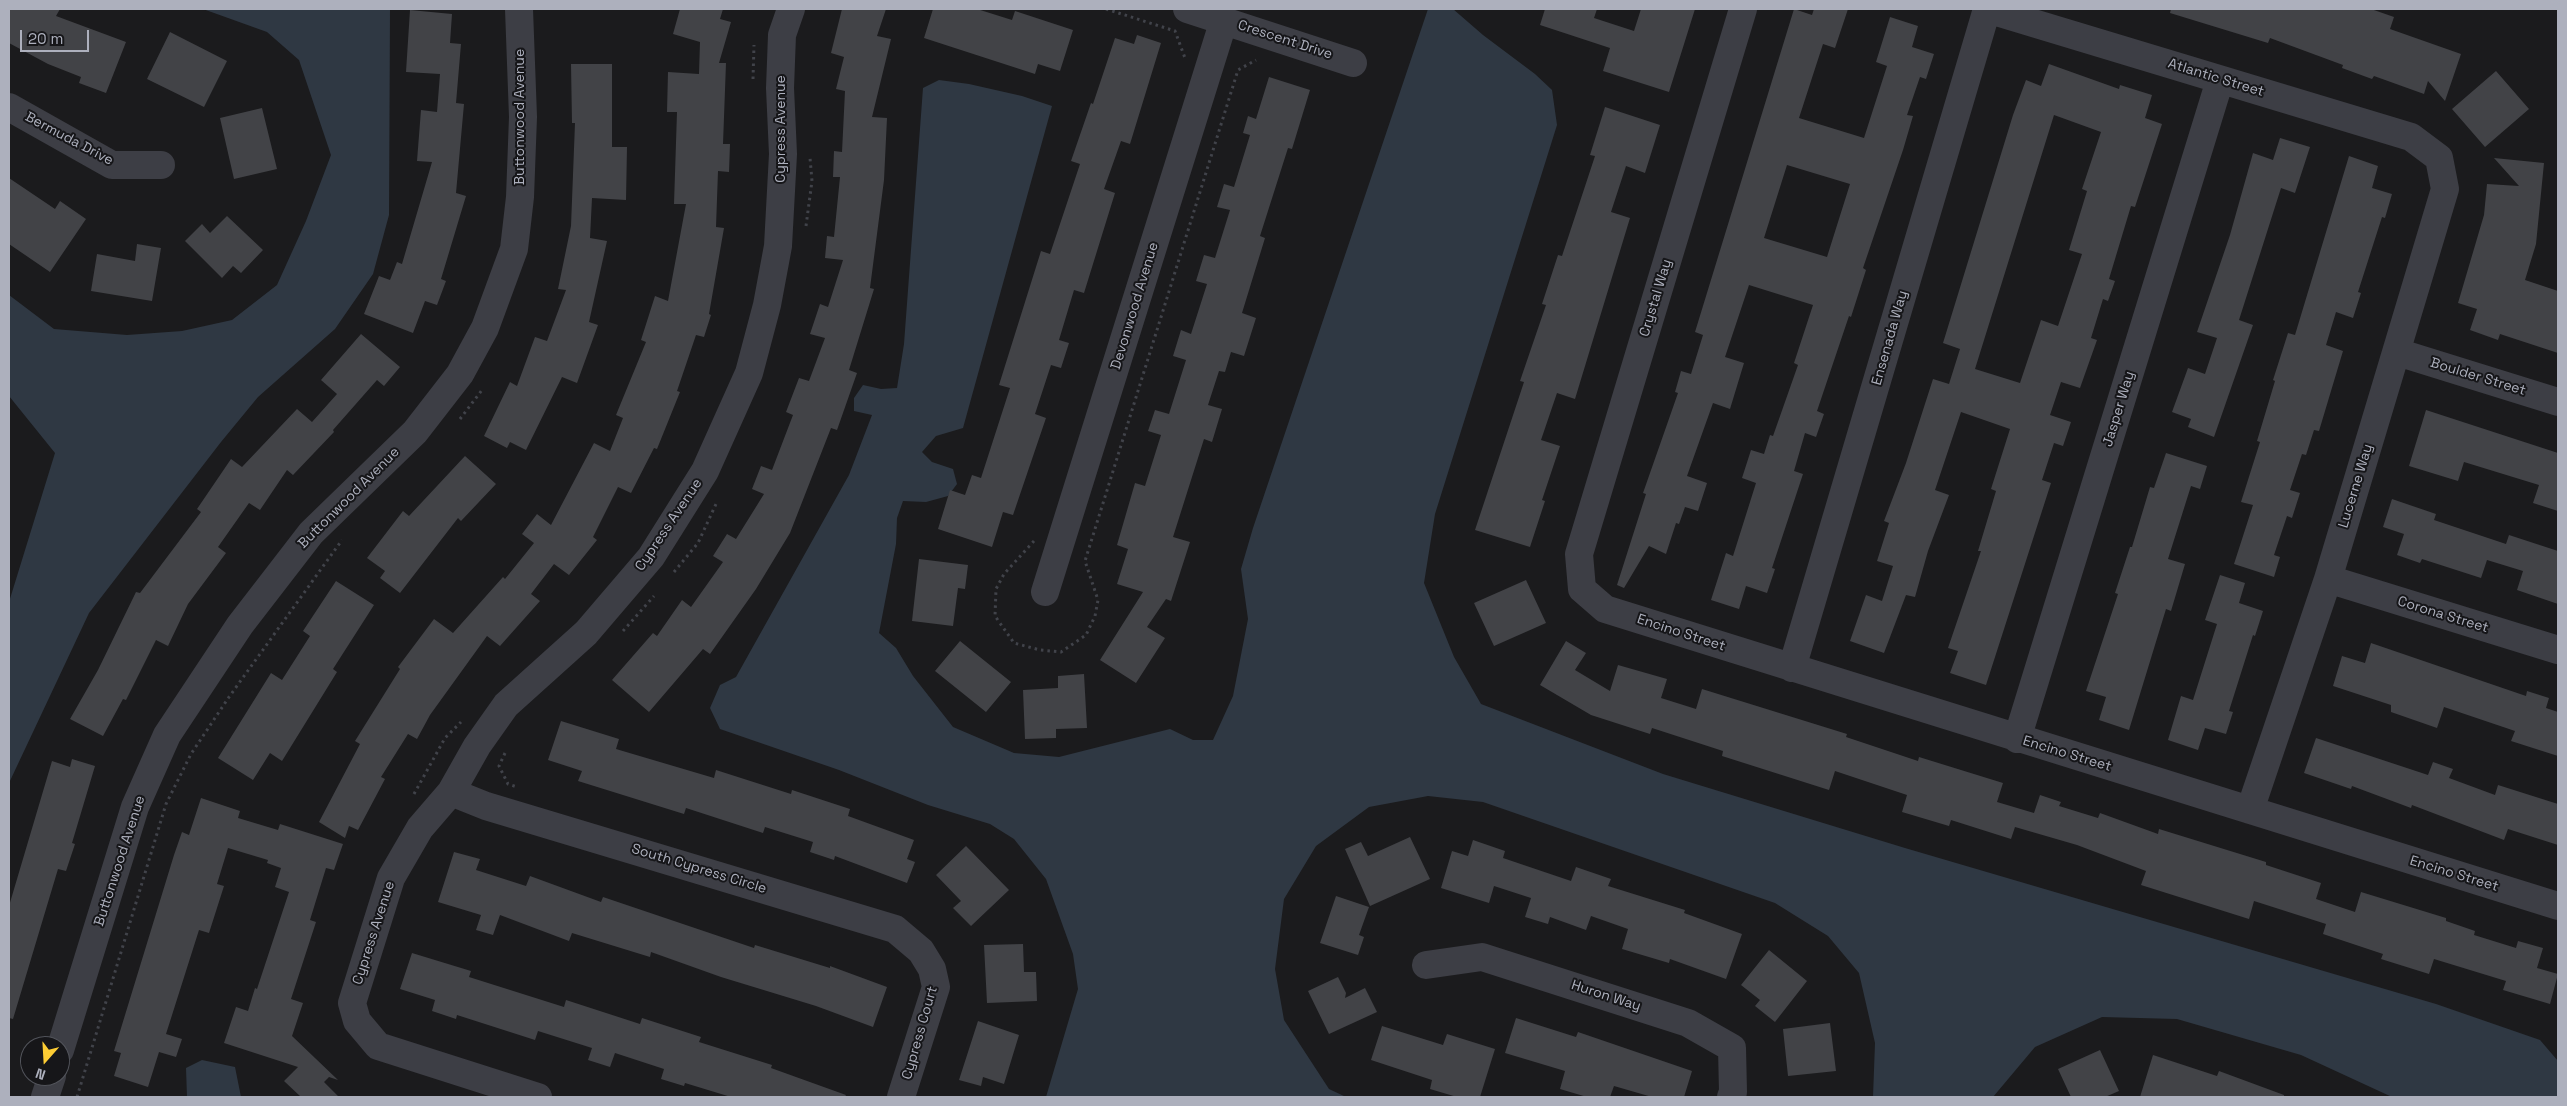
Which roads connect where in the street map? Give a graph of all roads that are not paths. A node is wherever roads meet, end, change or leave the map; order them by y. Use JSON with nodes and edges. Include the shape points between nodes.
{"nodes":[{"id":1,"x":519,"y":9,"type":"edge"},
{"id":2,"x":791,"y":9,"type":"edge"},
{"id":3,"x":1187,"y":9,"type":"edge"},
{"id":4,"x":1743,"y":9,"type":"edge"},
{"id":5,"x":1987,"y":9,"type":"edge"},
{"id":6,"x":1224,"y":20,"type":"junction"},
{"id":7,"x":1353,"y":63,"type":"dead end"},
{"id":8,"x":2220,"y":80,"type":"junction"},
{"id":9,"x":9,"y":107,"type":"edge"},
{"id":10,"x":2439,"y":158,"type":"joint"},
{"id":11,"x":161,"y":165,"type":"dead end"},
{"id":12,"x":2397,"y":352,"type":"junction"},
{"id":13,"x":2558,"y":402,"type":"edge"},
{"id":14,"x":2328,"y":579,"type":"junction"},
{"id":15,"x":1582,"y":589,"type":"joint"},
{"id":16,"x":1045,"y":592,"type":"dead end"},
{"id":17,"x":2558,"y":650,"type":"edge"},
{"id":18,"x":1792,"y":668,"type":"junction"},
{"id":19,"x":2017,"y":739,"type":"junction"},
{"id":20,"x":451,"y":792,"type":"junction"},
{"id":21,"x":2250,"y":810,"type":"junction"},
{"id":22,"x":2558,"y":906,"type":"edge"},
{"id":23,"x":1426,"y":965,"type":"dead end"},
{"id":24,"x":932,"y":969,"type":"joint"},
{"id":25,"x":64,"y":1036,"type":"edge"},
{"id":26,"x":538,"y":1097,"type":"edge"},
{"id":27,"x":901,"y":1097,"type":"edge"},
{"id":28,"x":1731,"y":1097,"type":"edge"}],
"edges":[{"from":1,"to":25,"type":"street","name":"Buttonwood Avenue","via":[[523,117],[520,197],[514,249],[485,328],[460,374],[415,432],[311,532],[240,625],[167,736],[135,807]]},
{"from":2,"to":20,"type":"street","name":"Cypress Avenue","via":[[782,35],[783,154],[778,246],[767,304],[744,384],[705,471],[651,557],[586,632],[506,705],[477,746]]},
{"from":3,"to":6,"type":"street","name":"Crescent Drive"},
{"from":4,"to":15,"type":"street","name":"Crystal Way","via":[[1579,554]]},
{"from":5,"to":8,"type":"street","name":"Atlantic Street"},
{"from":5,"to":18,"type":"street","name":"Ensenada Way"},
{"from":6,"to":7,"type":"street","name":"Crescent Drive"},
{"from":6,"to":16,"type":"street","name":"Devonwood Avenue"},
{"from":8,"to":10,"type":"street","name":"Atlantic Street","via":[[2411,137]]},
{"from":8,"to":19,"type":"street","name":"Jasper Way"},
{"from":9,"to":11,"type":"street","name":"Bermuda Drive","via":[[112,165]]},
{"from":10,"to":12,"type":"street","name":"Lucerne Way","via":[[2445,189]]},
{"from":12,"to":13,"type":"street","name":"Boulder Street"},
{"from":12,"to":14,"type":"street","name":"Lucerne Way"},
{"from":14,"to":17,"type":"street","name":"Corona Street"},
{"from":14,"to":21,"type":"street","name":"Lucerne Way"},
{"from":15,"to":18,"type":"street","name":"Encino Street","via":[[1605,609]]},
{"from":18,"to":19,"type":"street","name":"Encino Street"},
{"from":19,"to":21,"type":"street","name":"Encino Street"},
{"from":20,"to":24,"type":"street","name":"South Cypress Circle","via":[[486,806],[896,929],[921,951]]},
{"from":20,"to":26,"type":"street","name":"Cypress Avenue","via":[[420,828],[390,878],[352,1002],[357,1021],[378,1046]]},
{"from":21,"to":22,"type":"street","name":"Encino Street"},
{"from":23,"to":28,"type":"street","name":"Huron Way","via":[[1482,957],[1688,1023],[1732,1048]]},
{"from":24,"to":27,"type":"street","name":"Cypress Court","via":[[936,986]]}]}
